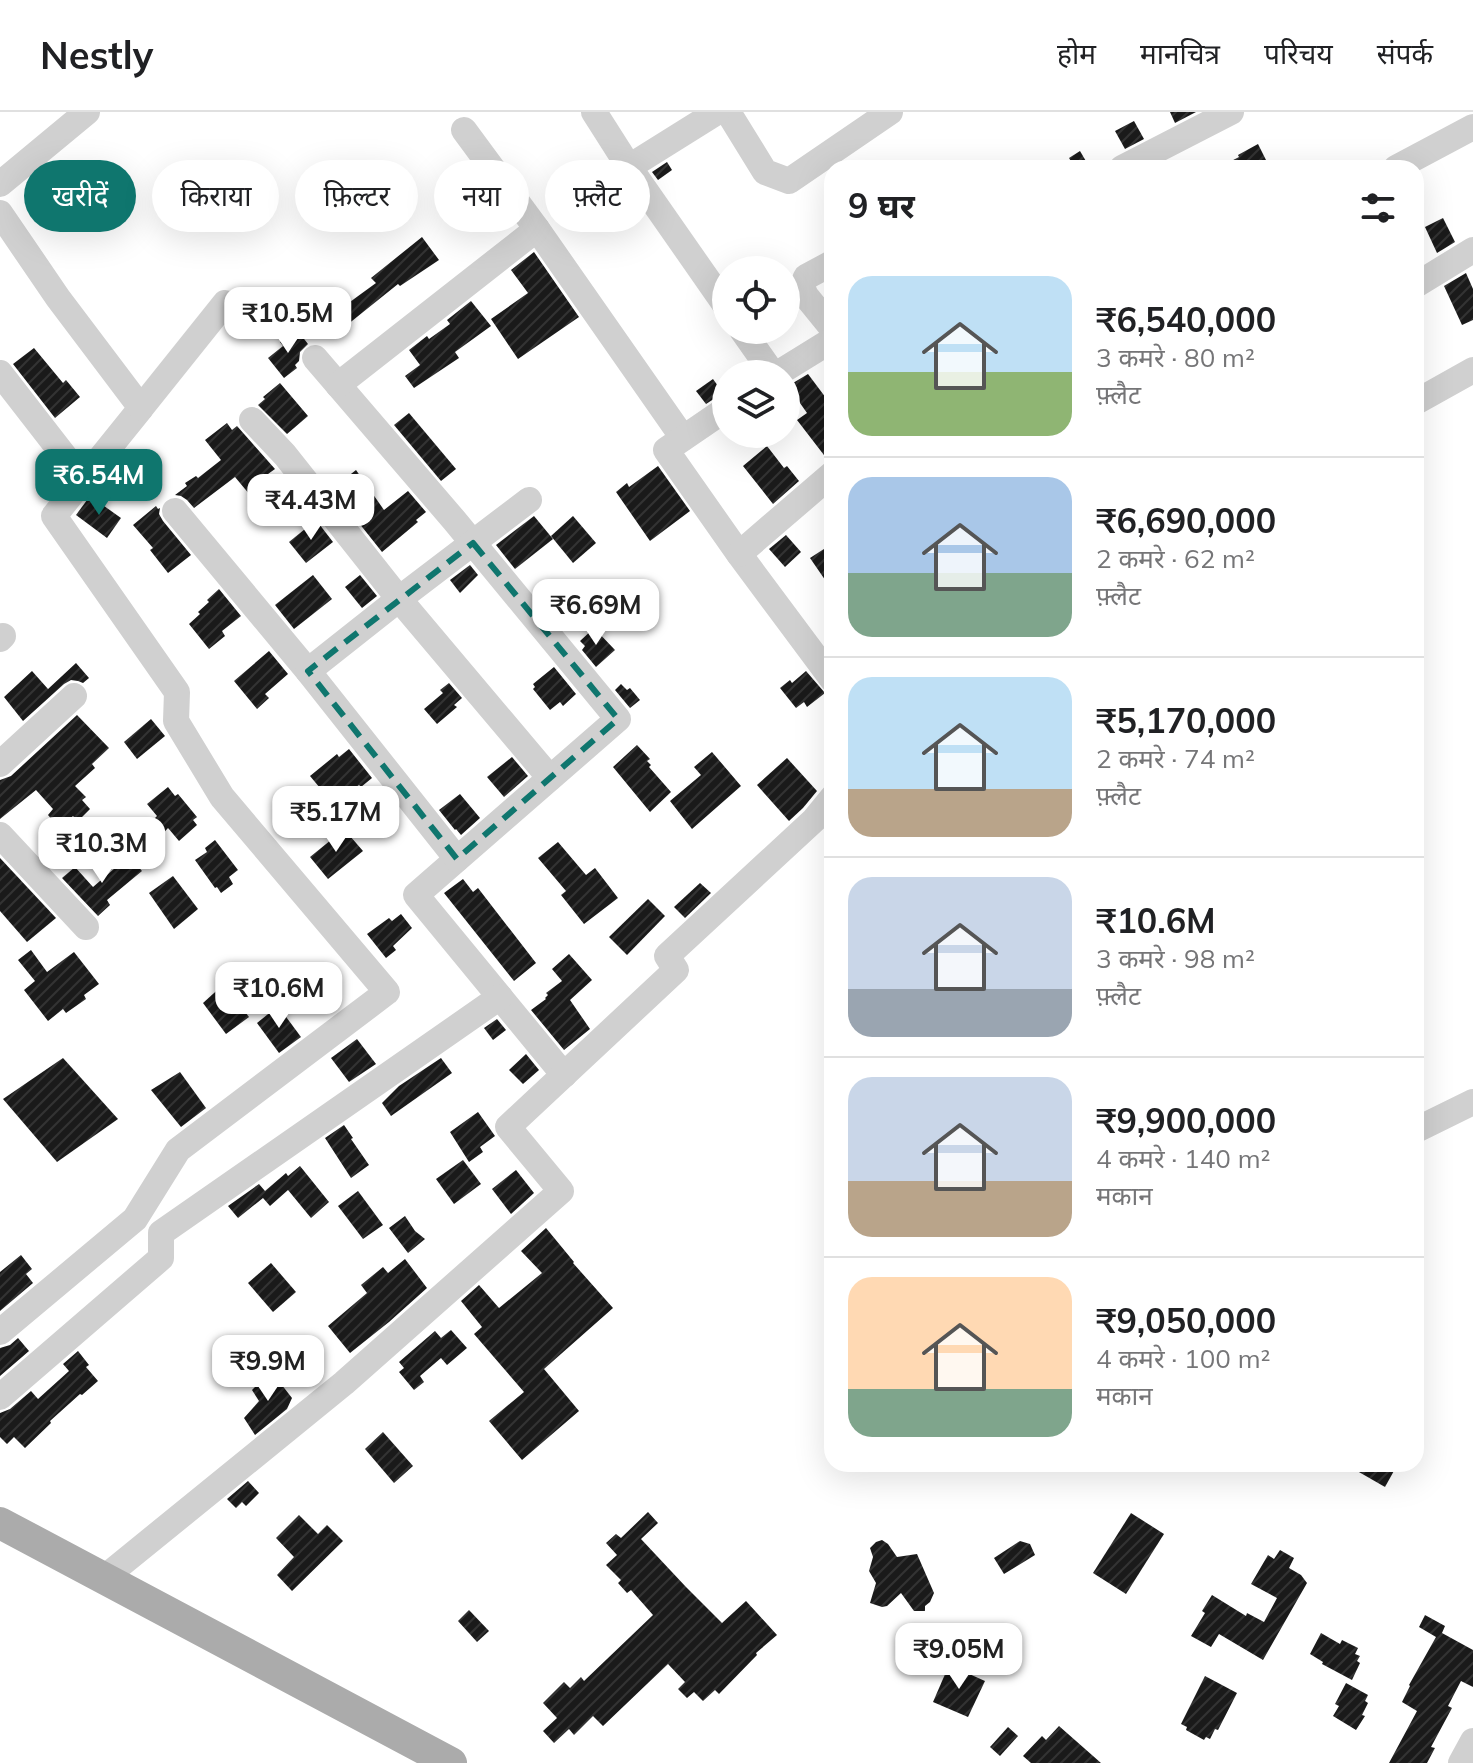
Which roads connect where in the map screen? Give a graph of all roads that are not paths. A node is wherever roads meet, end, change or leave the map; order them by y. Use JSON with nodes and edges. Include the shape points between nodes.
{"nodes":[{"id":1,"x":87,"y":112,"type":"edge"},
{"id":2,"x":594,"y":112,"type":"edge"},
{"id":3,"x":717,"y":112,"type":"edge"},
{"id":4,"x":728,"y":112,"type":"edge"},
{"id":5,"x":890,"y":112,"type":"edge"},
{"id":6,"x":1231,"y":112,"type":"edge"},
{"id":7,"x":1473,"y":127,"type":"edge"},
{"id":8,"x":464,"y":130,"type":"dead end"},
{"id":9,"x":625,"y":160,"type":"edge"},
{"id":10,"x":640,"y":160,"type":"edge"},
{"id":11,"x":1138,"y":160,"type":"edge"},
{"id":12,"x":1411,"y":160,"type":"edge"},
{"id":13,"x":0,"y":184,"type":"edge"},
{"id":14,"x":650,"y":197,"type":"edge"},
{"id":15,"x":0,"y":213,"type":"edge"},
{"id":16,"x":537,"y":229,"type":"junction"},
{"id":17,"x":1473,"y":250,"type":"edge"},
{"id":18,"x":824,"y":267,"type":"edge"},
{"id":19,"x":1424,"y":280,"type":"edge"},
{"id":20,"x":712,"y":286,"type":"edge"},
{"id":21,"x":225,"y":303,"type":"dead end"},
{"id":22,"x":824,"y":318,"type":"edge"},
{"id":23,"x":824,"y":345,"type":"edge"},
{"id":24,"x":315,"y":358,"type":"dead end"},
{"id":25,"x":798,"y":360,"type":"edge"},
{"id":26,"x":1473,"y":370,"type":"edge"},
{"id":27,"x":0,"y":373,"type":"edge"},
{"id":28,"x":338,"y":385,"type":"junction"},
{"id":29,"x":1424,"y":398,"type":"edge"},
{"id":30,"x":141,"y":408,"type":"junction"},
{"id":31,"x":712,"y":418,"type":"edge"},
{"id":32,"x":252,"y":420,"type":"dead end"},
{"id":33,"x":683,"y":438,"type":"junction"},
{"id":34,"x":83,"y":480,"type":"junction"},
{"id":35,"x":824,"y":481,"type":"edge"},
{"id":36,"x":529,"y":500,"type":"dead end"},
{"id":37,"x":175,"y":511,"type":"dead end"},
{"id":38,"x":473,"y":543,"type":"junction"},
{"id":39,"x":739,"y":554,"type":"junction"},
{"id":40,"x":399,"y":599,"type":"junction"},
{"id":41,"x":824,"y":668,"type":"edge"},
{"id":42,"x":308,"y":671,"type":"junction"},
{"id":43,"x":74,"y":696,"type":"dead end"},
{"id":44,"x":0,"y":764,"type":"edge"},
{"id":45,"x":550,"y":778,"type":"junction"},
{"id":46,"x":824,"y":808,"type":"edge"},
{"id":47,"x":0,"y":835,"type":"edge"},
{"id":48,"x":457,"y":859,"type":"junction"},
{"id":49,"x":86,"y":927,"type":"dead end"},
{"id":50,"x":500,"y":997,"type":"junction"},
{"id":51,"x":564,"y":1075,"type":"junction"},
{"id":52,"x":1473,"y":1102,"type":"edge"},
{"id":53,"x":1424,"y":1126,"type":"edge"},
{"id":54,"x":0,"y":1332,"type":"edge"},
{"id":55,"x":0,"y":1397,"type":"edge"},
{"id":56,"x":0,"y":1523,"type":"edge"},
{"id":57,"x":104,"y":1578,"type":"junction"},
{"id":58,"x":1473,"y":1741,"type":"edge"},
{"id":59,"x":1473,"y":1760,"type":"edge"},
{"id":60,"x":451,"y":1763,"type":"edge"},
{"id":61,"x":1464,"y":1763,"type":"edge"}],
"edges":[{"from":1,"to":13,"type":"street"},
{"from":2,"to":9,"type":"street"},
{"from":3,"to":10,"type":"street"},
{"from":4,"to":5,"type":"street","via":[[765,172],[789,181]]},
{"from":6,"to":11,"type":"street"},
{"from":7,"to":12,"type":"street"},
{"from":8,"to":16,"type":"street"},
{"from":14,"to":20,"type":"street"},
{"from":15,"to":30,"type":"street"},
{"from":16,"to":28,"type":"street"},
{"from":16,"to":33,"type":"street"},
{"from":17,"to":19,"type":"street"},
{"from":18,"to":22,"type":"street","via":[[806,277],[802,287]]},
{"from":21,"to":30,"type":"street"},
{"from":23,"to":25,"type":"street"},
{"from":24,"to":28,"type":"street"},
{"from":26,"to":29,"type":"street"},
{"from":27,"to":34,"type":"street"},
{"from":28,"to":38,"type":"street"},
{"from":30,"to":34,"type":"street"},
{"from":31,"to":33,"type":"street"},
{"from":32,"to":40,"type":"street"},
{"from":33,"to":39,"type":"street","via":[[666,450]]},
{"from":34,"to":54,"type":"street","via":[[54,516],[177,692],[176,721],[222,797],[387,992],[178,1150],[135,1219]]},
{"from":35,"to":39,"type":"street"},
{"from":36,"to":38,"type":"street"},
{"from":37,"to":42,"type":"street"},
{"from":38,"to":40,"type":"street"},
{"from":38,"to":45,"type":"street","via":[[618,719]]},
{"from":39,"to":41,"type":"street"},
{"from":40,"to":42,"type":"street"},
{"from":40,"to":45,"type":"street"},
{"from":42,"to":48,"type":"street"},
{"from":43,"to":44,"type":"street"},
{"from":45,"to":48,"type":"street"},
{"from":46,"to":51,"type":"street","via":[[667,956],[676,970]]},
{"from":47,"to":49,"type":"street"},
{"from":48,"to":50,"type":"street","via":[[416,895]]},
{"from":50,"to":51,"type":"street"},
{"from":50,"to":55,"type":"street","via":[[161,1233],[161,1258]]},
{"from":51,"to":57,"type":"street","via":[[508,1127],[561,1191],[344,1383]]},
{"from":52,"to":53,"type":"street"},
{"from":56,"to":57,"type":"main road"},
{"from":57,"to":60,"type":"main road"},
{"from":58,"to":61,"type":"street"},
{"from":59,"to":61,"type":"street"}]}
